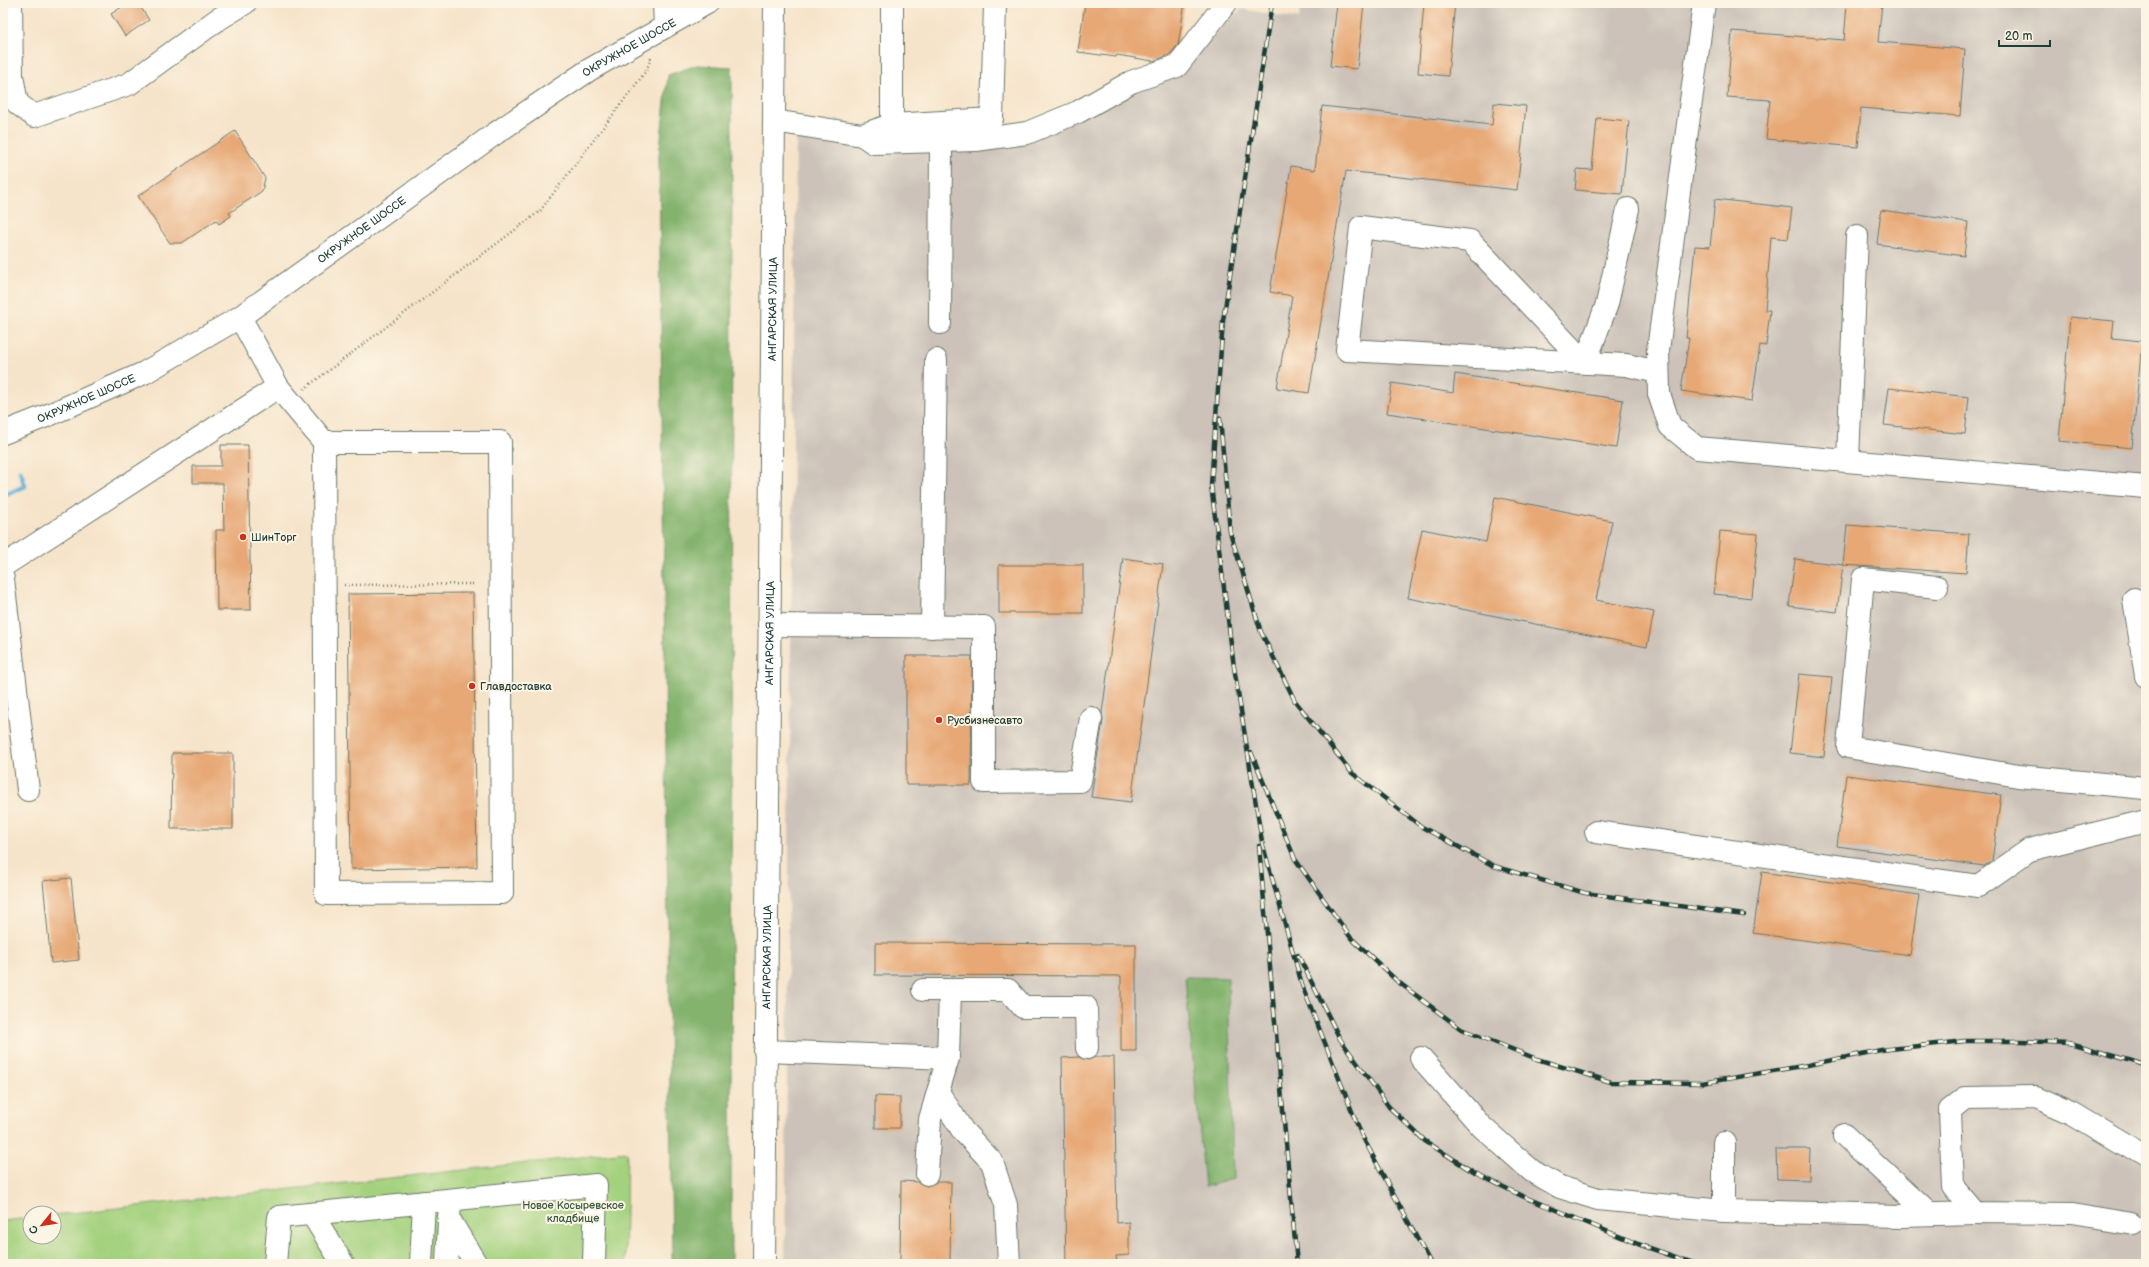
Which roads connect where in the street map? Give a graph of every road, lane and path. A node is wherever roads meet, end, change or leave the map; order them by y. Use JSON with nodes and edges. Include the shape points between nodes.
{"nodes":[{"id":1,"x":12,"y":3,"type":"edge"},
{"id":2,"x":245,"y":3,"type":"edge"},
{"id":3,"x":664,"y":3,"type":"edge"},
{"id":4,"x":707,"y":3,"type":"edge"},
{"id":5,"x":775,"y":3,"type":"edge"},
{"id":6,"x":892,"y":3,"type":"edge"},
{"id":7,"x":995,"y":3,"type":"edge"},
{"id":8,"x":1226,"y":3,"type":"edge"},
{"id":9,"x":1704,"y":3,"type":"edge"},
{"id":10,"x":665,"y":27,"type":"junction"},
{"id":11,"x":774,"y":121,"type":"junction"},
{"id":12,"x":892,"y":126,"type":"junction"},
{"id":13,"x":862,"y":135,"type":"junction"},
{"id":14,"x":941,"y":141,"type":"junction"},
{"id":15,"x":1628,"y":209,"type":"dead end"},
{"id":16,"x":1857,"y":236,"type":"dead end"},
{"id":17,"x":240,"y":317,"type":"junction"},
{"id":18,"x":940,"y":323,"type":"dead end"},
{"id":19,"x":936,"y":360,"type":"dead end"},
{"id":20,"x":1585,"y":363,"type":"junction"},
{"id":21,"x":1658,"y":372,"type":"junction"},
{"id":22,"x":288,"y":390,"type":"junction"},
{"id":23,"x":3,"y":433,"type":"edge"},
{"id":24,"x":324,"y":442,"type":"junction"},
{"id":25,"x":1848,"y":460,"type":"junction"},
{"id":26,"x":2146,"y":487,"type":"edge"},
{"id":27,"x":3,"y":566,"type":"edge"},
{"id":28,"x":3,"y":579,"type":"edge"},
{"id":29,"x":475,"y":584,"type":"dead end"},
{"id":30,"x":338,"y":585,"type":"dead end"},
{"id":31,"x":1937,"y":587,"type":"dead end"},
{"id":32,"x":2134,"y":599,"type":"dead end"},
{"id":33,"x":769,"y":625,"type":"junction"},
{"id":34,"x":932,"y":627,"type":"junction"},
{"id":35,"x":2146,"y":676,"type":"edge"},
{"id":36,"x":1091,"y":718,"type":"dead end"},
{"id":37,"x":2146,"y":788,"type":"edge"},
{"id":38,"x":28,"y":790,"type":"dead end"},
{"id":39,"x":2146,"y":821,"type":"edge"},
{"id":40,"x":1596,"y":832,"type":"dead end"},
{"id":41,"x":923,"y":990,"type":"dead end"},
{"id":42,"x":950,"y":990,"type":"junction"},
{"id":43,"x":1087,"y":1048,"type":"dead end"},
{"id":44,"x":766,"y":1051,"type":"junction"},
{"id":45,"x":948,"y":1058,"type":"junction"},
{"id":46,"x":1421,"y":1058,"type":"dead end"},
{"id":47,"x":938,"y":1092,"type":"junction"},
{"id":48,"x":1844,"y":1135,"type":"dead end"},
{"id":49,"x":1724,"y":1143,"type":"dead end"},
{"id":50,"x":2145,"y":1153,"type":"edge"},
{"id":51,"x":927,"y":1174,"type":"dead end"},
{"id":52,"x":424,"y":1202,"type":"junction"},
{"id":53,"x":449,"y":1209,"type":"junction"},
{"id":54,"x":1724,"y":1211,"type":"junction"},
{"id":55,"x":1975,"y":1213,"type":"junction"},
{"id":56,"x":312,"y":1214,"type":"junction"},
{"id":57,"x":1929,"y":1214,"type":"junction"},
{"id":58,"x":2133,"y":1224,"type":"dead end"},
{"id":59,"x":275,"y":1264,"type":"edge"},
{"id":60,"x":343,"y":1264,"type":"edge"},
{"id":61,"x":421,"y":1264,"type":"edge"},
{"id":62,"x":447,"y":1264,"type":"edge"},
{"id":63,"x":476,"y":1264,"type":"edge"},
{"id":64,"x":594,"y":1264,"type":"edge"},
{"id":65,"x":764,"y":1264,"type":"edge"},
{"id":66,"x":1009,"y":1264,"type":"edge"}],
"edges":[{"from":1,"to":2,"type":"street","via":[[12,76],[17,103],[34,116],[129,84],[217,20]]},
{"from":3,"to":10,"type":"street"},
{"from":4,"to":10,"type":"street","name":"ОКРУЖНОЕ ШОССЕ"},
{"from":5,"to":11,"type":"street","name":"АНГАРСКАЯ УЛИЦА"},
{"from":6,"to":12,"type":"street"},
{"from":7,"to":12,"type":"street","via":[[992,119]]},
{"from":8,"to":14,"type":"street","via":[[1177,66],[1131,82],[1078,112],[1027,133],[976,140]]},
{"from":9,"to":21,"type":"street","via":[[1658,350]]},
{"from":10,"to":17,"type":"street","name":"ОКРУЖНОЕ ШОССЕ","via":[[589,70],[496,133]]},
{"from":10,"to":22,"type":"path","via":[[646,71],[540,211]]},
{"from":11,"to":13,"type":"street"},
{"from":11,"to":33,"type":"street","name":"АНГАРСКАЯ УЛИЦА"},
{"from":12,"to":13,"type":"street"},
{"from":13,"to":14,"type":"street","via":[[874,143]]},
{"from":14,"to":18,"type":"street"},
{"from":15,"to":20,"type":"street","via":[[1606,304]]},
{"from":16,"to":25,"type":"street"},
{"from":17,"to":22,"type":"street"},
{"from":17,"to":23,"type":"street","name":"ОКРУЖНОЕ ШОССЕ","via":[[144,373]]},
{"from":19,"to":34,"type":"street"},
{"from":20,"to":20,"type":"street","via":[[1347,350],[1361,227],[1470,241]]},
{"from":20,"to":21,"type":"street","via":[[1626,365]]},
{"from":21,"to":25,"type":"street","via":[[1658,394],[1670,426],[1697,448]]},
{"from":22,"to":24,"type":"street"},
{"from":22,"to":27,"type":"street"},
{"from":24,"to":24,"type":"street","via":[[326,894],[502,894],[500,442]]},
{"from":25,"to":26,"type":"street"},
{"from":28,"to":38,"type":"street"},
{"from":29,"to":30,"type":"path"},
{"from":31,"to":37,"type":"street","via":[[1863,579],[1848,747],[2018,776]]},
{"from":32,"to":35,"type":"street"},
{"from":33,"to":34,"type":"street"},
{"from":33,"to":44,"type":"street","name":"АНГАРСКАЯ УЛИЦА"},
{"from":34,"to":36,"type":"street","via":[[984,627],[984,782],[1080,781]]},
{"from":39,"to":40,"type":"street","via":[[2029,850],[1978,886]]},
{"from":41,"to":42,"type":"street"},
{"from":42,"to":43,"type":"street","via":[[1008,990],[1023,1007],[1086,1007]]},
{"from":42,"to":45,"type":"street"},
{"from":44,"to":45,"type":"street"},
{"from":44,"to":65,"type":"street","name":"АНГАРСКАЯ УЛИЦА"},
{"from":45,"to":47,"type":"street"},
{"from":46,"to":54,"type":"street","via":[[1482,1127],[1532,1171],[1560,1187],[1598,1199]]},
{"from":47,"to":51,"type":"street","via":[[930,1119]]},
{"from":47,"to":66,"type":"street","via":[[963,1131],[992,1162],[1006,1205]]},
{"from":48,"to":57,"type":"street"},
{"from":49,"to":54,"type":"street"},
{"from":50,"to":55,"type":"street","via":[[2072,1113],[2036,1097],[1966,1098],[1950,1110],[1953,1187]]},
{"from":52,"to":53,"type":"street"},
{"from":52,"to":56,"type":"street"},
{"from":52,"to":61,"type":"street"},
{"from":53,"to":62,"type":"street"},
{"from":53,"to":63,"type":"street"},
{"from":53,"to":64,"type":"street","via":[[596,1185]]},
{"from":54,"to":57,"type":"street"},
{"from":55,"to":57,"type":"street"},
{"from":55,"to":58,"type":"street","via":[[2072,1214]]},
{"from":56,"to":59,"type":"street","via":[[278,1217]]},
{"from":56,"to":60,"type":"street"}]}
